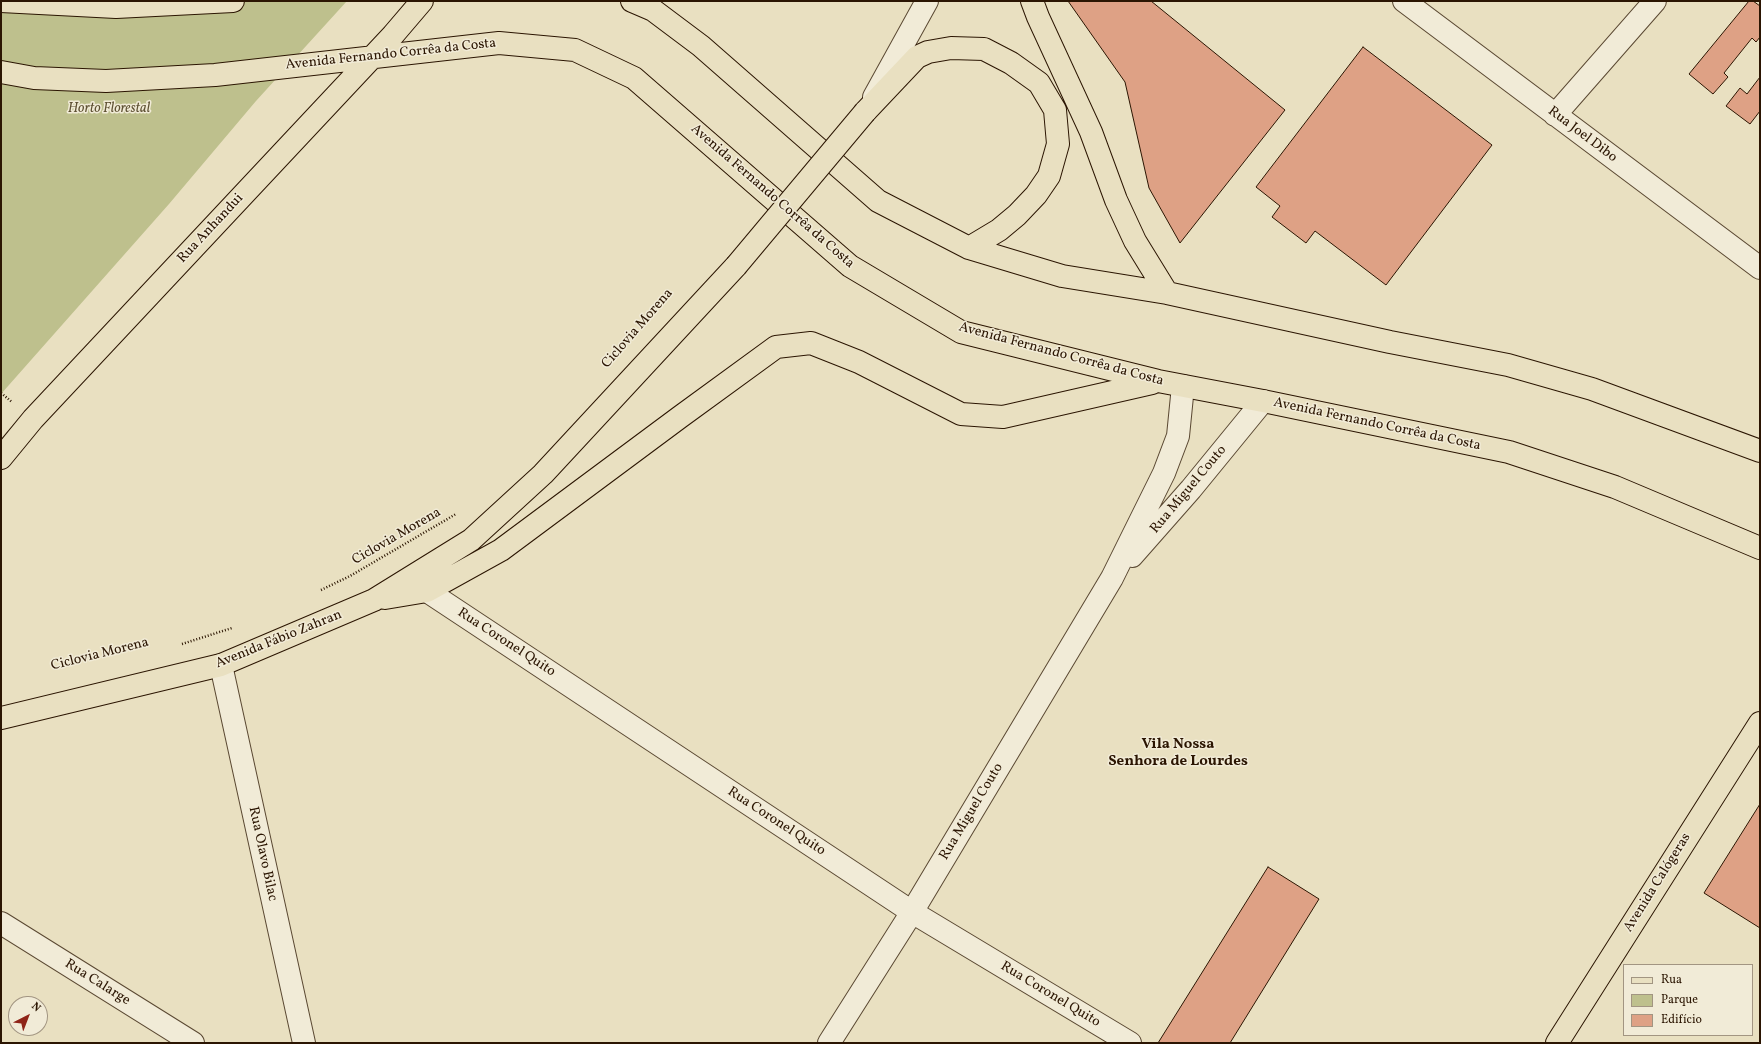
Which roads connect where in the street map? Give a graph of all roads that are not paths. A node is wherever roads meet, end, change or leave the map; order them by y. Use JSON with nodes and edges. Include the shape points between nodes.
{"nodes":[{"id":1,"x":1,"y":1,"type":"edge"},
{"id":2,"x":233,"y":1,"type":"edge"},
{"id":3,"x":422,"y":1,"type":"edge"},
{"id":4,"x":632,"y":1,"type":"edge"},
{"id":5,"x":927,"y":1,"type":"edge"},
{"id":6,"x":1032,"y":1,"type":"edge"},
{"id":7,"x":1404,"y":1,"type":"edge"},
{"id":8,"x":1655,"y":1,"type":"edge"},
{"id":9,"x":372,"y":58,"type":"junction"},
{"id":10,"x":1,"y":72,"type":"edge"},
{"id":11,"x":865,"y":112,"type":"junction"},
{"id":12,"x":1555,"y":115,"type":"junction"},
{"id":13,"x":968,"y":248,"type":"junction"},
{"id":14,"x":1760,"y":268,"type":"edge"},
{"id":15,"x":1167,"y":293,"type":"junction"},
{"id":16,"x":1158,"y":381,"type":"junction"},
{"id":17,"x":1183,"y":386,"type":"junction"},
{"id":18,"x":1263,"y":401,"type":"junction"},
{"id":19,"x":1760,"y":452,"type":"edge"},
{"id":20,"x":1,"y":458,"type":"edge"},
{"id":21,"x":1760,"y":548,"type":"edge"},
{"id":22,"x":1112,"y":578,"type":"junction"},
{"id":23,"x":420,"y":584,"type":"junction"},
{"id":24,"x":221,"y":665,"type":"junction"},
{"id":25,"x":1,"y":718,"type":"edge"},
{"id":26,"x":1760,"y":723,"type":"edge"},
{"id":27,"x":912,"y":912,"type":"junction"},
{"id":28,"x":1,"y":923,"type":"edge"},
{"id":29,"x":193,"y":1043,"type":"edge"},
{"id":30,"x":304,"y":1043,"type":"edge"},
{"id":31,"x":829,"y":1043,"type":"edge"},
{"id":32,"x":1130,"y":1043,"type":"edge"},
{"id":33,"x":1557,"y":1043,"type":"edge"}],
"edges":[{"from":1,"to":2,"type":"main road","via":[[116,7]]},
{"from":3,"to":9,"type":"main road","name":"Rua Anhandui"},
{"from":4,"to":13,"type":"main road","via":[[653,10],[700,46],[878,202]]},
{"from":5,"to":11,"type":"street"},
{"from":6,"to":15,"type":"main road","via":[[1091,132],[1116,200],[1135,241]]},
{"from":7,"to":12,"type":"street","name":"Rua Joel Dibo"},
{"from":8,"to":12,"type":"street"},
{"from":9,"to":10,"type":"main road","name":"Avenida Fernando Corrêa da Costa","via":[[215,75],[106,81],[34,78]]},
{"from":9,"to":16,"type":"main road","name":"Avenida Fernando Corrêa da Costa","via":[[498,42],[575,50],[634,78],[850,266],[961,332]]},
{"from":9,"to":20,"type":"main road","name":"Rua Anhandui","via":[[34,419]]},
{"from":11,"to":13,"type":"main road","via":[[917,57],[928,52],[951,48],[984,49],[1011,63],[1039,83],[1056,110],[1058,144],[1049,176],[1036,195],[1017,215],[999,230]]},
{"from":11,"to":23,"type":"main road","bridge":true,"via":[[736,266],[543,474]]},
{"from":12,"to":14,"type":"street","name":"Rua Joel Dibo"},
{"from":13,"to":15,"type":"main road","via":[[1062,276]]},
{"from":15,"to":19,"type":"main road","via":[[1508,365],[1592,388]]},
{"from":16,"to":17,"type":"main road","name":"Avenida Fernando Corrêa da Costa"},
{"from":16,"to":23,"type":"main road","via":[[1003,417],[961,414],[859,362],[811,343],[776,347],[501,550]]},
{"from":17,"to":18,"type":"main road","name":"Avenida Fernando Corrêa da Costa"},
{"from":17,"to":22,"type":"street","name":"Rua Miguel Couto","via":[[1178,436],[1164,473]]},
{"from":18,"to":21,"type":"main road","name":"Avenida Fernando Corrêa da Costa","via":[[1509,452],[1616,487]]},
{"from":18,"to":22,"type":"street","name":"Rua Miguel Couto","via":[[1191,489]]},
{"from":22,"to":27,"type":"street","name":"Rua Miguel Couto"},
{"from":23,"to":24,"type":"main road","name":"Avenida Fábio Zahran","via":[[374,600]]},
{"from":23,"to":27,"type":"street","name":"Rua Coronel Quito"},
{"from":24,"to":25,"type":"main road","name":"Avenida Fábio Zahran"},
{"from":24,"to":30,"type":"street","name":"Rua Olavo Bilac"},
{"from":26,"to":33,"type":"main road","name":"Avenida Calógeras"},
{"from":27,"to":31,"type":"street","name":"Rua Miguel Couto"},
{"from":27,"to":32,"type":"street","name":"Rua Coronel Quito"},
{"from":28,"to":29,"type":"street","name":"Rua Calarge"}]}
